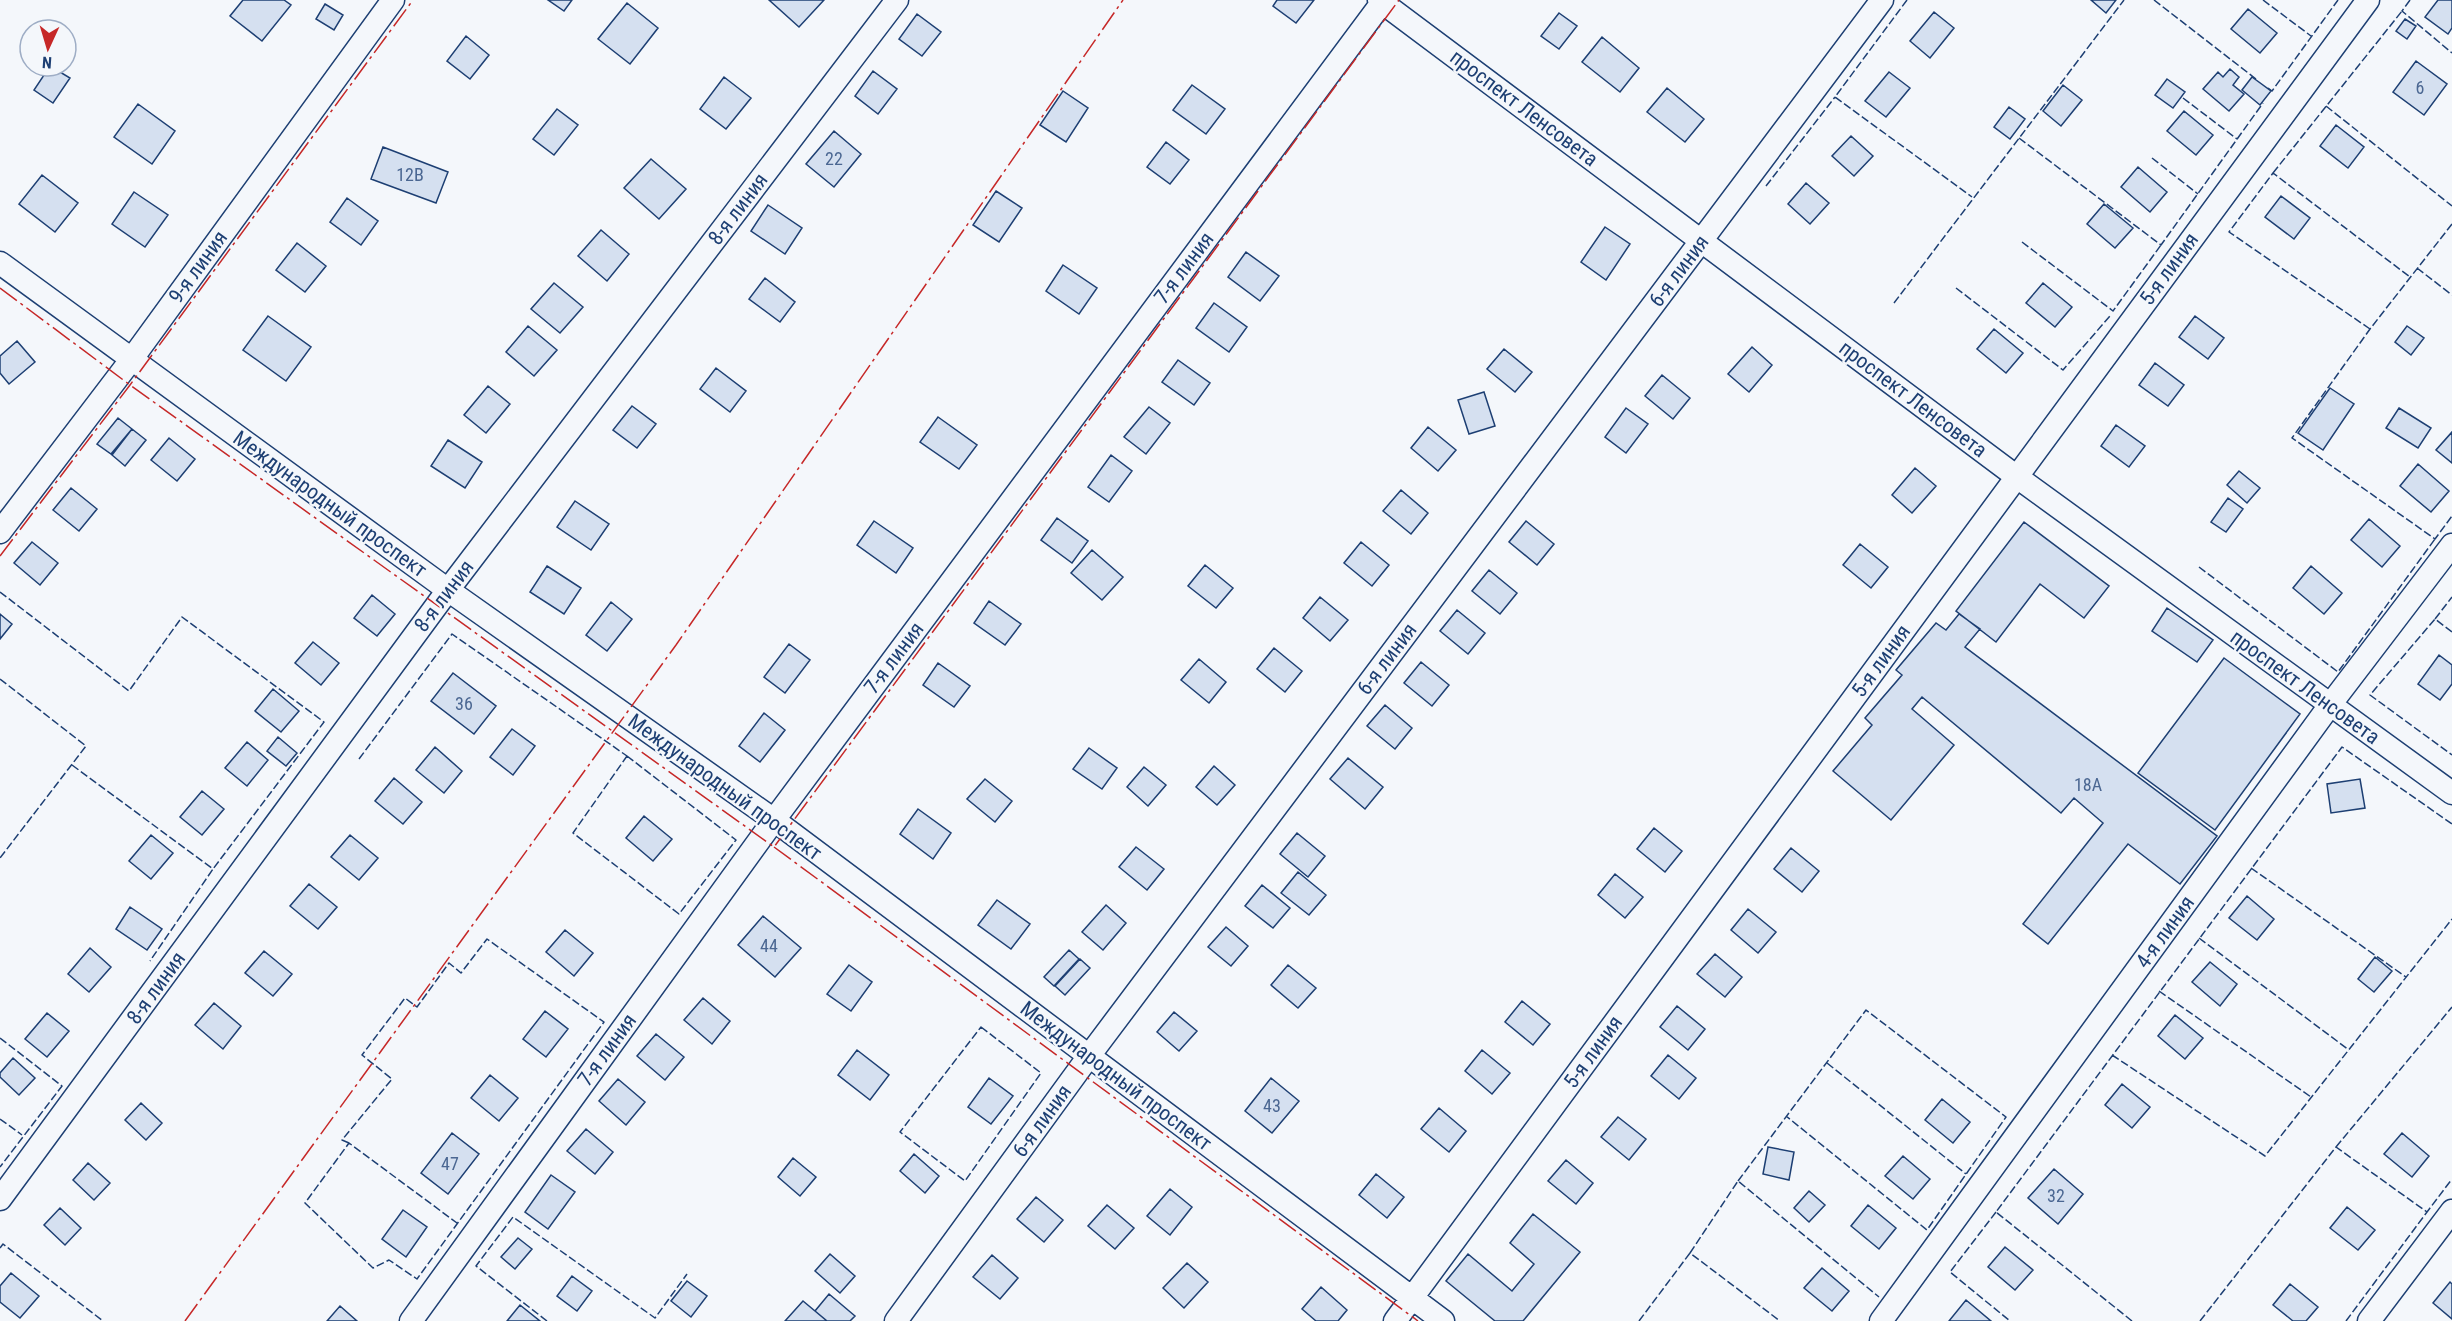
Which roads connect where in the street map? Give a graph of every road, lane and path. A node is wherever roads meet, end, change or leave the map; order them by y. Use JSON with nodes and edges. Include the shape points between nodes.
{"nodes":[{"id":1,"x":393,"y":0,"type":"edge"},
{"id":2,"x":897,"y":0,"type":"edge"},
{"id":3,"x":1882,"y":0,"type":"edge"},
{"id":4,"x":2368,"y":0,"type":"edge"},
{"id":5,"x":1381,"y":1,"type":"edge"},
{"id":6,"x":1701,"y":240,"type":"junction"},
{"id":7,"x":0,"y":263,"type":"edge"},
{"id":8,"x":131,"y":360,"type":"junction"},
{"id":9,"x":2017,"y":477,"type":"junction"},
{"id":10,"x":0,"y":532,"type":"edge"},
{"id":11,"x":2452,"y":545,"type":"edge"},
{"id":12,"x":448,"y":590,"type":"junction"},
{"id":13,"x":2331,"y":705,"type":"junction"},
{"id":14,"x":2452,"y":793,"type":"edge"},
{"id":15,"x":774,"y":820,"type":"junction"},
{"id":16,"x":1089,"y":1056,"type":"junction"},
{"id":17,"x":0,"y":1199,"type":"edge"},
{"id":18,"x":2452,"y":1211,"type":"edge"},
{"id":19,"x":1412,"y":1298,"type":"junction"},
{"id":20,"x":411,"y":1321,"type":"edge"},
{"id":21,"x":896,"y":1321,"type":"edge"},
{"id":22,"x":1395,"y":1321,"type":"edge"},
{"id":23,"x":1443,"y":1321,"type":"edge"},
{"id":24,"x":1881,"y":1321,"type":"edge"},
{"id":25,"x":2369,"y":1321,"type":"edge"}],
"edges":[{"from":1,"to":8,"type":"street","name":"9-я линия"},
{"from":2,"to":12,"type":"street","name":"8-я линия"},
{"from":3,"to":6,"type":"street","name":"6-я линия"},
{"from":4,"to":9,"type":"street","name":"5-я линия"},
{"from":5,"to":6,"type":"street","name":"проспект Ленсовета"},
{"from":5,"to":15,"type":"street","name":"7-я линия"},
{"from":6,"to":9,"type":"street","name":"проспект Ленсовета"},
{"from":6,"to":16,"type":"street","name":"6-я линия"},
{"from":7,"to":8,"type":"street","name":"Международный проспект"},
{"from":8,"to":10,"type":"street","name":"9-я линия"},
{"from":8,"to":12,"type":"street","name":"Международный проспект"},
{"from":9,"to":13,"type":"street","name":"проспект Ленсовета"},
{"from":9,"to":19,"type":"street","name":"5-я линия"},
{"from":11,"to":13,"type":"street","name":"4-я линия"},
{"from":12,"to":15,"type":"street","name":"Международный проспект"},
{"from":12,"to":17,"type":"street","name":"8-я линия"},
{"from":13,"to":14,"type":"street","name":"проспект Ленсовета"},
{"from":13,"to":24,"type":"street","name":"4-я линия"},
{"from":15,"to":16,"type":"street","name":"Международный проспект"},
{"from":15,"to":20,"type":"street","name":"7-я линия"},
{"from":16,"to":19,"type":"street","name":"Международный проспект"},
{"from":16,"to":21,"type":"street","name":"6-я линия"},
{"from":18,"to":25,"type":"street"},
{"from":19,"to":22,"type":"street","name":"5-я линия"},
{"from":19,"to":23,"type":"street","name":"Международный проспект"}]}
